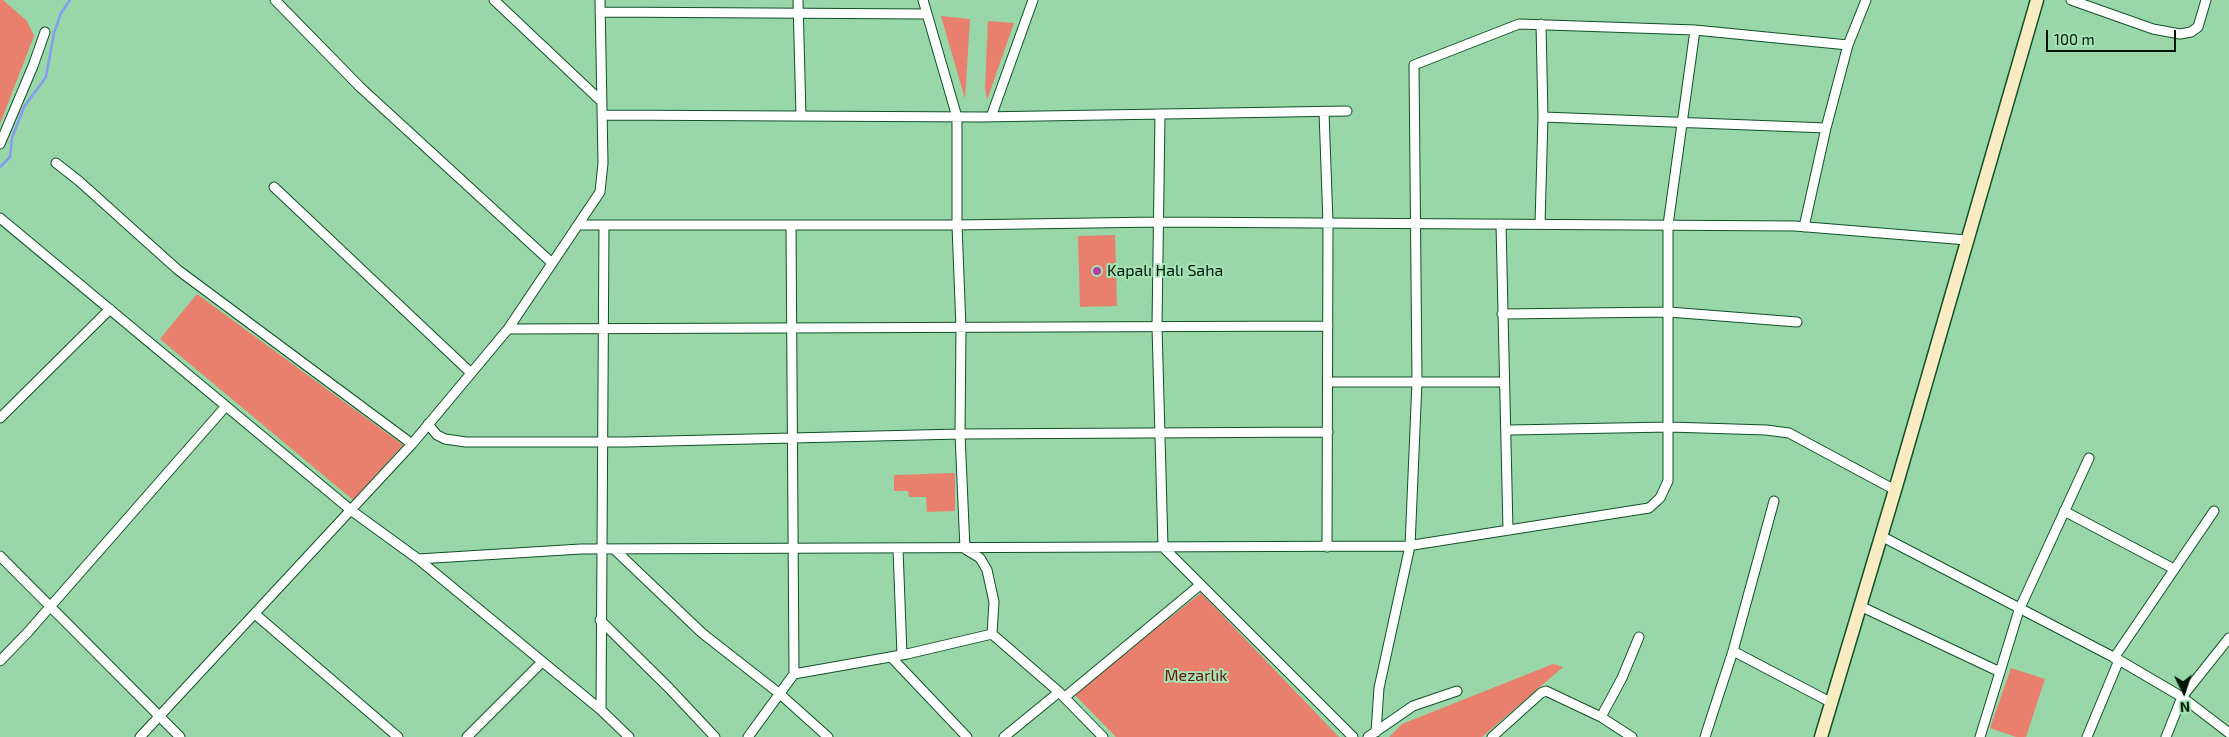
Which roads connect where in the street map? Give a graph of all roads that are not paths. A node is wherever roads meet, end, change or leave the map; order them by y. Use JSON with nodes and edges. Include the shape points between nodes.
{"nodes":[{"id":1,"x":275,"y":0,"type":"edge"},
{"id":2,"x":494,"y":0,"type":"edge"},
{"id":3,"x":600,"y":0,"type":"edge"},
{"id":4,"x":798,"y":0,"type":"edge"},
{"id":5,"x":923,"y":0,"type":"edge"},
{"id":6,"x":1033,"y":0,"type":"edge"},
{"id":7,"x":1866,"y":0,"type":"edge"},
{"id":8,"x":2037,"y":0,"type":"edge"},
{"id":9,"x":2071,"y":0,"type":"edge"},
{"id":10,"x":2206,"y":0,"type":"edge"},
{"id":11,"x":600,"y":12,"type":"junction"},
{"id":12,"x":798,"y":14,"type":"junction"},
{"id":13,"x":927,"y":14,"type":"junction"},
{"id":14,"x":1541,"y":24,"type":"junction"},
{"id":15,"x":1694,"y":30,"type":"junction"},
{"id":16,"x":45,"y":32,"type":"dead end"},
{"id":17,"x":1848,"y":45,"type":"junction"},
{"id":18,"x":602,"y":102,"type":"junction"},
{"id":19,"x":1347,"y":111,"type":"dead end"},
{"id":20,"x":1324,"y":112,"type":"junction"},
{"id":21,"x":1160,"y":114,"type":"junction"},
{"id":22,"x":602,"y":115,"type":"junction"},
{"id":23,"x":801,"y":116,"type":"junction"},
{"id":24,"x":957,"y":117,"type":"junction"},
{"id":25,"x":991,"y":117,"type":"junction"},
{"id":26,"x":1543,"y":117,"type":"junction"},
{"id":27,"x":1681,"y":122,"type":"junction"},
{"id":28,"x":1826,"y":128,"type":"junction"},
{"id":29,"x":0,"y":144,"type":"edge"},
{"id":30,"x":56,"y":163,"type":"dead end"},
{"id":31,"x":274,"y":187,"type":"dead end"},
{"id":32,"x":0,"y":218,"type":"edge"},
{"id":33,"x":1159,"y":222,"type":"junction"},
{"id":34,"x":1328,"y":223,"type":"junction"},
{"id":35,"x":1416,"y":224,"type":"junction"},
{"id":36,"x":1501,"y":224,"type":"junction"},
{"id":37,"x":1540,"y":224,"type":"junction"},
{"id":38,"x":578,"y":225,"type":"junction"},
{"id":39,"x":604,"y":225,"type":"junction"},
{"id":40,"x":791,"y":225,"type":"junction"},
{"id":41,"x":957,"y":225,"type":"junction"},
{"id":42,"x":1668,"y":225,"type":"junction"},
{"id":43,"x":1804,"y":227,"type":"junction"},
{"id":44,"x":1967,"y":240,"type":"junction"},
{"id":45,"x":552,"y":264,"type":"junction"},
{"id":46,"x":110,"y":309,"type":"junction"},
{"id":47,"x":1668,"y":312,"type":"junction"},
{"id":48,"x":1502,"y":314,"type":"junction"},
{"id":49,"x":1797,"y":322,"type":"dead end"},
{"id":50,"x":1157,"y":326,"type":"junction"},
{"id":51,"x":1328,"y":326,"type":"junction"},
{"id":52,"x":961,"y":328,"type":"junction"},
{"id":53,"x":508,"y":329,"type":"junction"},
{"id":54,"x":793,"y":329,"type":"junction"},
{"id":55,"x":604,"y":330,"type":"junction"},
{"id":56,"x":471,"y":374,"type":"junction"},
{"id":57,"x":1328,"y":382,"type":"junction"},
{"id":58,"x":1417,"y":382,"type":"junction"},
{"id":59,"x":1504,"y":382,"type":"junction"},
{"id":60,"x":226,"y":406,"type":"junction"},
{"id":61,"x":0,"y":418,"type":"edge"},
{"id":62,"x":428,"y":424,"type":"junction"},
{"id":63,"x":1669,"y":427,"type":"junction"},
{"id":64,"x":1510,"y":430,"type":"dead end"},
{"id":65,"x":1328,"y":432,"type":"junction"},
{"id":66,"x":1159,"y":433,"type":"junction"},
{"id":67,"x":960,"y":434,"type":"junction"},
{"id":68,"x":792,"y":437,"type":"junction"},
{"id":69,"x":601,"y":442,"type":"junction"},
{"id":70,"x":412,"y":444,"type":"junction"},
{"id":71,"x":2088,"y":458,"type":"dead end"},
{"id":72,"x":1895,"y":490,"type":"junction"},
{"id":73,"x":1774,"y":502,"type":"dead end"},
{"id":74,"x":352,"y":511,"type":"junction"},
{"id":75,"x":2214,"y":511,"type":"dead end"},
{"id":76,"x":2064,"y":512,"type":"junction"},
{"id":77,"x":1508,"y":530,"type":"junction"},
{"id":78,"x":1881,"y":536,"type":"junction"},
{"id":79,"x":1410,"y":546,"type":"junction"},
{"id":80,"x":1328,"y":547,"type":"junction"},
{"id":81,"x":1164,"y":548,"type":"junction"},
{"id":82,"x":602,"y":549,"type":"junction"},
{"id":83,"x":614,"y":549,"type":"junction"},
{"id":84,"x":793,"y":549,"type":"junction"},
{"id":85,"x":898,"y":549,"type":"junction"},
{"id":86,"x":965,"y":549,"type":"junction"},
{"id":87,"x":0,"y":556,"type":"edge"},
{"id":88,"x":418,"y":559,"type":"junction"},
{"id":89,"x":2174,"y":569,"type":"junction"},
{"id":90,"x":1200,"y":585,"type":"junction"},
{"id":91,"x":51,"y":606,"type":"junction"},
{"id":92,"x":1860,"y":606,"type":"junction"},
{"id":93,"x":2019,"y":610,"type":"junction"},
{"id":94,"x":255,"y":614,"type":"junction"},
{"id":95,"x":600,"y":620,"type":"junction"},
{"id":96,"x":992,"y":634,"type":"junction"},
{"id":97,"x":1639,"y":637,"type":"dead end"},
{"id":98,"x":2229,"y":638,"type":"edge"},
{"id":99,"x":1732,"y":651,"type":"junction"},
{"id":100,"x":902,"y":655,"type":"junction"},
{"id":101,"x":891,"y":657,"type":"junction"},
{"id":102,"x":2117,"y":659,"type":"junction"},
{"id":103,"x":0,"y":661,"type":"edge"},
{"id":104,"x":542,"y":662,"type":"junction"},
{"id":105,"x":2000,"y":672,"type":"junction"},
{"id":106,"x":794,"y":674,"type":"junction"},
{"id":107,"x":1457,"y":690,"type":"dead end"},
{"id":108,"x":780,"y":694,"type":"junction"},
{"id":109,"x":1062,"y":695,"type":"junction"},
{"id":110,"x":2182,"y":697,"type":"junction"},
{"id":111,"x":1832,"y":703,"type":"junction"},
{"id":112,"x":601,"y":710,"type":"junction"},
{"id":113,"x":160,"y":716,"type":"junction"},
{"id":114,"x":1600,"y":717,"type":"junction"},
{"id":115,"x":2229,"y":733,"type":"edge"},
{"id":116,"x":1372,"y":734,"type":"edge"},
{"id":117,"x":140,"y":737,"type":"edge"},
{"id":118,"x":180,"y":737,"type":"edge"},
{"id":119,"x":398,"y":737,"type":"edge"},
{"id":120,"x":467,"y":737,"type":"edge"},
{"id":121,"x":629,"y":737,"type":"edge"},
{"id":122,"x":715,"y":737,"type":"edge"},
{"id":123,"x":748,"y":737,"type":"edge"},
{"id":124,"x":828,"y":737,"type":"edge"},
{"id":125,"x":967,"y":737,"type":"edge"},
{"id":126,"x":1004,"y":737,"type":"edge"},
{"id":127,"x":1103,"y":737,"type":"edge"},
{"id":128,"x":1353,"y":737,"type":"edge"},
{"id":129,"x":1492,"y":737,"type":"edge"},
{"id":130,"x":1632,"y":737,"type":"edge"},
{"id":131,"x":1705,"y":737,"type":"edge"},
{"id":132,"x":1821,"y":737,"type":"edge"},
{"id":133,"x":1980,"y":737,"type":"edge"},
{"id":134,"x":2087,"y":737,"type":"edge"},
{"id":135,"x":2166,"y":737,"type":"edge"}],
"edges":[{"from":1,"to":45,"type":"street","via":[[360,87]]},
{"from":2,"to":18,"type":"street"},
{"from":3,"to":11,"type":"street"},
{"from":4,"to":12,"type":"street"},
{"from":5,"to":13,"type":"street"},
{"from":6,"to":25,"type":"street"},
{"from":7,"to":17,"type":"street"},
{"from":8,"to":44,"type":"street"},
{"from":9,"to":10,"type":"street","via":[[2153,29],[2180,34],[2191,32],[2198,26]]},
{"from":11,"to":12,"type":"street"},
{"from":11,"to":18,"type":"street"},
{"from":12,"to":13,"type":"street"},
{"from":12,"to":23,"type":"street"},
{"from":13,"to":24,"type":"street"},
{"from":14,"to":15,"type":"street"},
{"from":14,"to":26,"type":"street"},
{"from":14,"to":35,"type":"street","via":[[1519,24],[1414,65]]},
{"from":15,"to":17,"type":"street"},
{"from":15,"to":27,"type":"street"},
{"from":16,"to":29,"type":"street"},
{"from":17,"to":28,"type":"street"},
{"from":18,"to":22,"type":"street"},
{"from":19,"to":20,"type":"street"},
{"from":20,"to":21,"type":"street"},
{"from":20,"to":34,"type":"street"},
{"from":21,"to":25,"type":"street"},
{"from":21,"to":33,"type":"street"},
{"from":22,"to":23,"type":"street"},
{"from":22,"to":38,"type":"street","via":[[600,192]]},
{"from":23,"to":24,"type":"street"},
{"from":24,"to":25,"type":"street"},
{"from":24,"to":41,"type":"street"},
{"from":26,"to":27,"type":"street"},
{"from":26,"to":37,"type":"street"},
{"from":27,"to":28,"type":"street"},
{"from":27,"to":42,"type":"street"},
{"from":28,"to":43,"type":"street"},
{"from":30,"to":70,"type":"street","via":[[178,270]]},
{"from":31,"to":56,"type":"street"},
{"from":32,"to":46,"type":"street"},
{"from":33,"to":34,"type":"street"},
{"from":33,"to":41,"type":"street"},
{"from":33,"to":50,"type":"street"},
{"from":34,"to":35,"type":"street"},
{"from":34,"to":51,"type":"street"},
{"from":35,"to":36,"type":"street"},
{"from":35,"to":58,"type":"street"},
{"from":36,"to":37,"type":"street"},
{"from":36,"to":48,"type":"street"},
{"from":37,"to":42,"type":"street"},
{"from":38,"to":39,"type":"street"},
{"from":38,"to":45,"type":"street"},
{"from":39,"to":40,"type":"street"},
{"from":39,"to":55,"type":"street"},
{"from":40,"to":41,"type":"street"},
{"from":40,"to":54,"type":"street"},
{"from":41,"to":52,"type":"street"},
{"from":42,"to":43,"type":"street"},
{"from":42,"to":47,"type":"street"},
{"from":43,"to":44,"type":"street"},
{"from":44,"to":72,"type":"street"},
{"from":45,"to":53,"type":"street"},
{"from":46,"to":60,"type":"street"},
{"from":46,"to":61,"type":"street"},
{"from":47,"to":48,"type":"street"},
{"from":47,"to":49,"type":"street"},
{"from":47,"to":63,"type":"street"},
{"from":48,"to":59,"type":"street"},
{"from":50,"to":51,"type":"street"},
{"from":50,"to":52,"type":"street"},
{"from":50,"to":66,"type":"street"},
{"from":51,"to":57,"type":"street"},
{"from":52,"to":54,"type":"street"},
{"from":52,"to":67,"type":"street"},
{"from":53,"to":55,"type":"street"},
{"from":53,"to":56,"type":"street"},
{"from":54,"to":55,"type":"street"},
{"from":54,"to":68,"type":"street"},
{"from":55,"to":69,"type":"street"},
{"from":56,"to":62,"type":"street"},
{"from":57,"to":58,"type":"street"},
{"from":57,"to":65,"type":"street"},
{"from":58,"to":59,"type":"street"},
{"from":58,"to":79,"type":"street"},
{"from":59,"to":77,"type":"street"},
{"from":60,"to":74,"type":"street"},
{"from":60,"to":91,"type":"street"},
{"from":62,"to":69,"type":"street","via":[[436,434],[466,442]]},
{"from":62,"to":70,"type":"street"},
{"from":63,"to":64,"type":"street"},
{"from":63,"to":72,"type":"street","via":[[1789,433]]},
{"from":63,"to":77,"type":"street","via":[[1668,481],[1660,498],[1649,508]]},
{"from":65,"to":66,"type":"street"},
{"from":65,"to":80,"type":"street"},
{"from":66,"to":67,"type":"street"},
{"from":66,"to":81,"type":"street"},
{"from":67,"to":68,"type":"street"},
{"from":67,"to":86,"type":"street"},
{"from":68,"to":69,"type":"street"},
{"from":68,"to":84,"type":"street"},
{"from":69,"to":82,"type":"street"},
{"from":70,"to":74,"type":"street"},
{"from":71,"to":76,"type":"street"},
{"from":72,"to":78,"type":"street"},
{"from":73,"to":99,"type":"street"},
{"from":74,"to":88,"type":"street"},
{"from":74,"to":94,"type":"street"},
{"from":75,"to":89,"type":"street"},
{"from":76,"to":89,"type":"street"},
{"from":76,"to":93,"type":"street"},
{"from":77,"to":79,"type":"street"},
{"from":78,"to":92,"type":"street"},
{"from":78,"to":93,"type":"street"},
{"from":79,"to":80,"type":"street"},
{"from":79,"to":116,"type":"street"},
{"from":80,"to":81,"type":"street"},
{"from":81,"to":86,"type":"street"},
{"from":81,"to":90,"type":"street"},
{"from":82,"to":83,"type":"street"},
{"from":82,"to":88,"type":"street"},
{"from":82,"to":95,"type":"street"},
{"from":83,"to":84,"type":"street"},
{"from":83,"to":108,"type":"street","via":[[702,632]]},
{"from":84,"to":85,"type":"street"},
{"from":84,"to":106,"type":"street"},
{"from":85,"to":86,"type":"street"},
{"from":85,"to":100,"type":"street"},
{"from":86,"to":96,"type":"street","via":[[980,558],[987,570],[994,602]]},
{"from":87,"to":91,"type":"street"},
{"from":88,"to":104,"type":"street"},
{"from":89,"to":102,"type":"street"},
{"from":90,"to":109,"type":"street"},
{"from":90,"to":128,"type":"street"},
{"from":91,"to":103,"type":"street"},
{"from":91,"to":113,"type":"street"},
{"from":92,"to":105,"type":"street"},
{"from":92,"to":111,"type":"street"},
{"from":93,"to":102,"type":"street"},
{"from":93,"to":105,"type":"street"},
{"from":94,"to":113,"type":"street"},
{"from":94,"to":119,"type":"street"},
{"from":95,"to":112,"type":"street"},
{"from":95,"to":122,"type":"street"},
{"from":96,"to":100,"type":"street"},
{"from":96,"to":109,"type":"street"},
{"from":97,"to":114,"type":"street","via":[[1622,678]]},
{"from":98,"to":110,"type":"street"},
{"from":99,"to":111,"type":"street"},
{"from":99,"to":131,"type":"street"},
{"from":100,"to":101,"type":"street"},
{"from":101,"to":106,"type":"street"},
{"from":101,"to":125,"type":"street"},
{"from":102,"to":110,"type":"street"},
{"from":102,"to":134,"type":"street"},
{"from":104,"to":112,"type":"street"},
{"from":104,"to":120,"type":"street"},
{"from":105,"to":133,"type":"street"},
{"from":106,"to":108,"type":"street"},
{"from":107,"to":116,"type":"street","via":[[1413,706]]},
{"from":108,"to":123,"type":"street"},
{"from":108,"to":124,"type":"street"},
{"from":109,"to":126,"type":"street"},
{"from":109,"to":127,"type":"street"},
{"from":110,"to":115,"type":"street"},
{"from":110,"to":135,"type":"street"},
{"from":111,"to":132,"type":"street"},
{"from":112,"to":121,"type":"street"},
{"from":113,"to":117,"type":"street"},
{"from":113,"to":118,"type":"street"},
{"from":114,"to":129,"type":"street","via":[[1546,691]]},
{"from":114,"to":130,"type":"street"}]}
